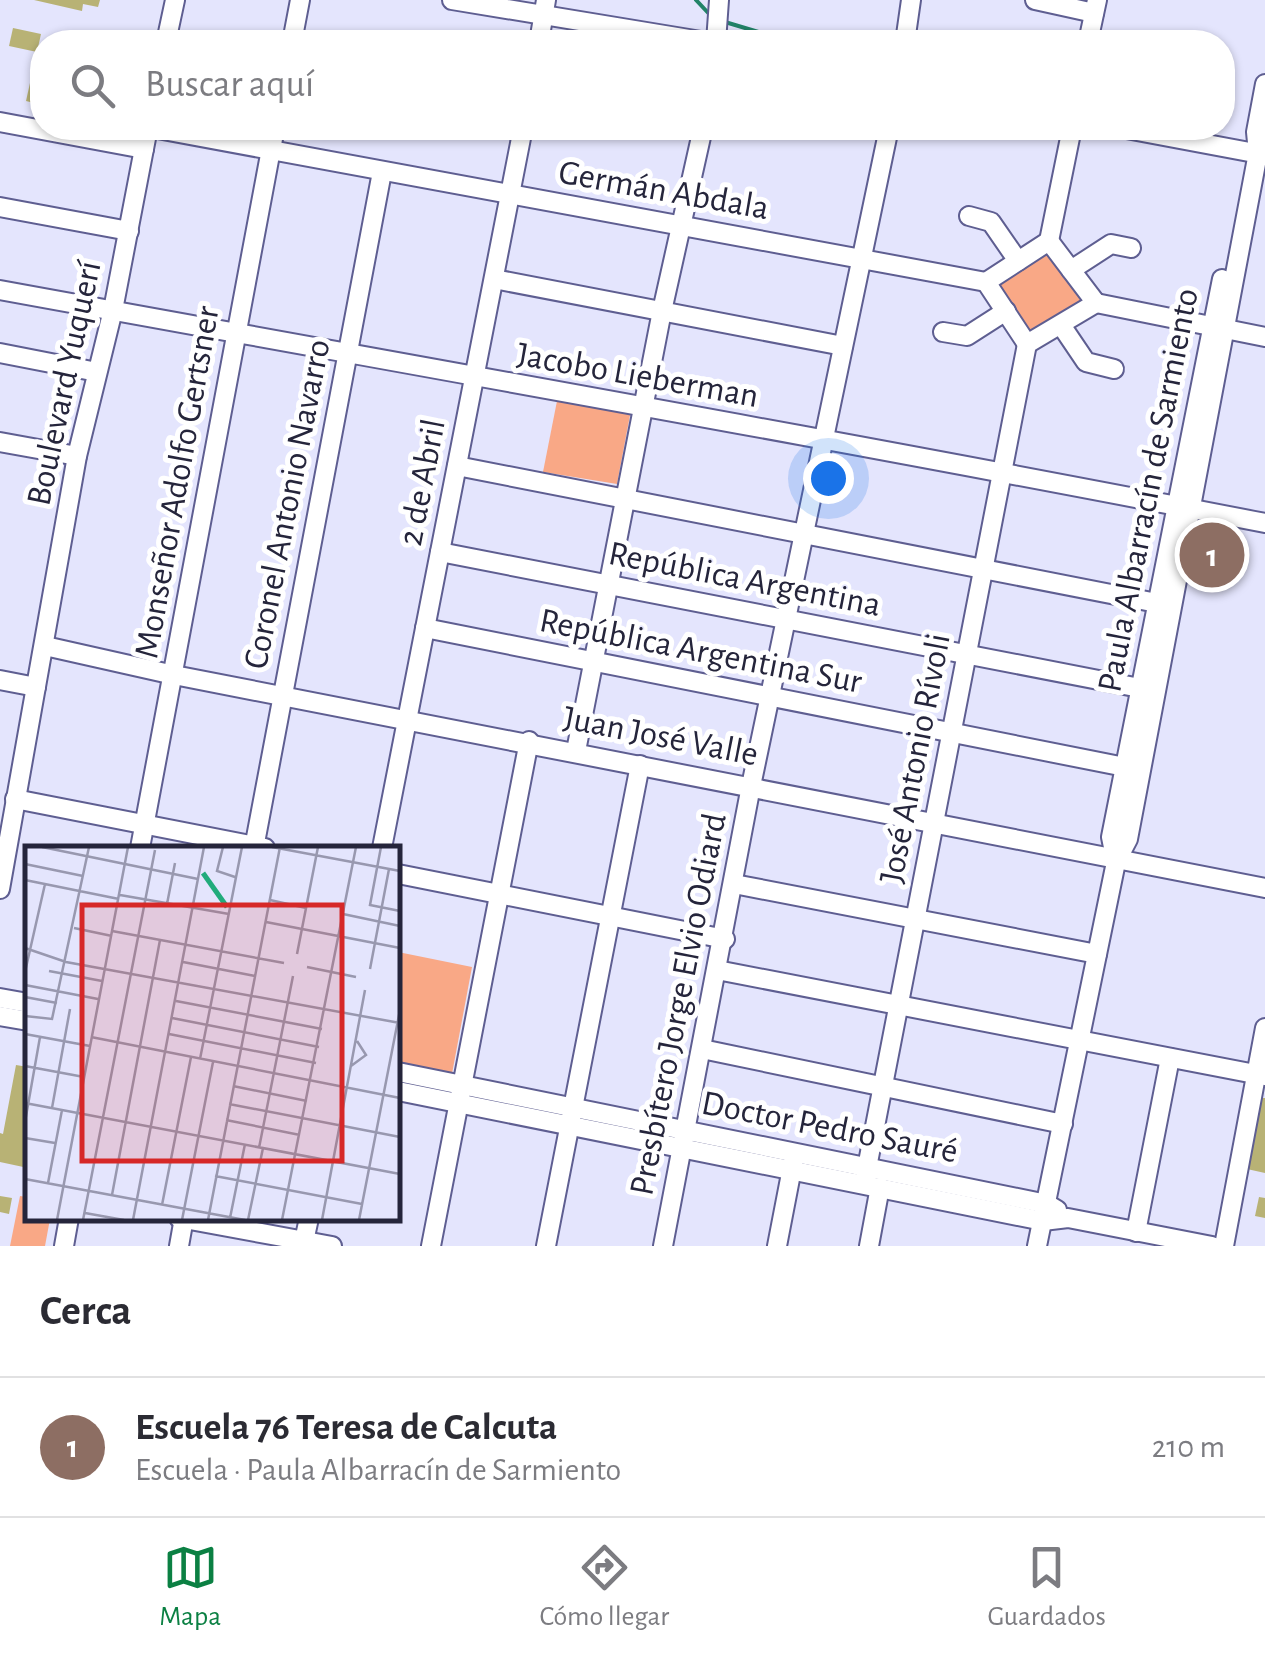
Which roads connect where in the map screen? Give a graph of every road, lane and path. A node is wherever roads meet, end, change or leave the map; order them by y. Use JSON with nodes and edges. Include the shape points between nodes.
{"nodes":[{"id":1,"x":175,"y":0,"type":"edge"},
{"id":2,"x":300,"y":0,"type":"edge"},
{"id":3,"x":452,"y":0,"type":"edge"},
{"id":4,"x":720,"y":0,"type":"edge"},
{"id":5,"x":910,"y":0,"type":"edge"},
{"id":6,"x":1034,"y":0,"type":"edge"},
{"id":7,"x":1095,"y":6,"type":"edge"},
{"id":8,"x":545,"y":8,"type":"edge"},
{"id":9,"x":169,"y":30,"type":"edge"},
{"id":10,"x":294,"y":30,"type":"edge"},
{"id":11,"x":650,"y":30,"type":"edge"},
{"id":12,"x":717,"y":30,"type":"edge"},
{"id":13,"x":906,"y":30,"type":"edge"},
{"id":14,"x":1265,"y":84,"type":"edge"},
{"id":15,"x":0,"y":122,"type":"edge"},
{"id":16,"x":30,"y":128,"type":"edge"},
{"id":17,"x":96,"y":140,"type":"edge"},
{"id":18,"x":147,"y":140,"type":"edge"},
{"id":19,"x":216,"y":140,"type":"edge"},
{"id":20,"x":273,"y":140,"type":"edge"},
{"id":21,"x":521,"y":140,"type":"edge"},
{"id":22,"x":700,"y":140,"type":"edge"},
{"id":23,"x":886,"y":140,"type":"edge"},
{"id":24,"x":1070,"y":140,"type":"edge"},
{"id":25,"x":1186,"y":140,"type":"edge"},
{"id":26,"x":144,"y":149,"type":"junction"},
{"id":27,"x":271,"y":150,"type":"junction"},
{"id":28,"x":1257,"y":153,"type":"edge"},
{"id":29,"x":382,"y":172,"type":"junction"},
{"id":30,"x":511,"y":194,"type":"junction"},
{"id":31,"x":0,"y":207,"type":"edge"},
{"id":32,"x":969,"y":216,"type":"dead end"},
{"id":33,"x":682,"y":226,"type":"junction"},
{"id":34,"x":129,"y":230,"type":"junction"},
{"id":35,"x":1049,"y":240,"type":"junction"},
{"id":36,"x":1131,"y":248,"type":"dead end"},
{"id":37,"x":859,"y":258,"type":"junction"},
{"id":38,"x":1018,"y":262,"type":"junction"},
{"id":39,"x":1071,"y":270,"type":"junction"},
{"id":40,"x":494,"y":279,"type":"junction"},
{"id":41,"x":986,"y":282,"type":"junction"},
{"id":42,"x":0,"y":290,"type":"edge"},
{"id":43,"x":1096,"y":303,"type":"junction"},
{"id":44,"x":113,"y":310,"type":"junction"},
{"id":45,"x":662,"y":311,"type":"junction"},
{"id":46,"x":1006,"y":311,"type":"junction"},
{"id":47,"x":1061,"y":325,"type":"junction"},
{"id":48,"x":1219,"y":327,"type":"junction"},
{"id":49,"x":236,"y":332,"type":"junction"},
{"id":50,"x":943,"y":332,"type":"dead end"},
{"id":51,"x":1265,"y":337,"type":"edge"},
{"id":52,"x":1027,"y":344,"type":"junction"},
{"id":53,"x":843,"y":346,"type":"junction"},
{"id":54,"x":0,"y":352,"type":"edge"},
{"id":55,"x":348,"y":354,"type":"junction"},
{"id":56,"x":1114,"y":370,"type":"dead end"},
{"id":57,"x":96,"y":372,"type":"junction"},
{"id":58,"x":474,"y":377,"type":"junction"},
{"id":59,"x":644,"y":404,"type":"junction"},
{"id":60,"x":0,"y":442,"type":"edge"},
{"id":61,"x":825,"y":443,"type":"junction"},
{"id":62,"x":77,"y":456,"type":"junction"},
{"id":63,"x":457,"y":466,"type":"junction"},
{"id":64,"x":1002,"y":474,"type":"junction"},
{"id":65,"x":624,"y":500,"type":"junction"},
{"id":66,"x":1183,"y":507,"type":"junction"},
{"id":67,"x":1265,"y":523,"type":"edge"},
{"id":68,"x":805,"y":536,"type":"junction"},
{"id":69,"x":440,"y":552,"type":"junction"},
{"id":70,"x":983,"y":571,"type":"junction"},
{"id":71,"x":607,"y":584,"type":"junction"},
{"id":72,"x":1165,"y":605,"type":"junction"},
{"id":73,"x":787,"y":618,"type":"junction"},
{"id":74,"x":425,"y":628,"type":"junction"},
{"id":75,"x":45,"y":646,"type":"junction"},
{"id":76,"x":967,"y":655,"type":"junction"},
{"id":77,"x":593,"y":663,"type":"junction"},
{"id":78,"x":174,"y":675,"type":"junction"},
{"id":79,"x":0,"y":680,"type":"edge"},
{"id":80,"x":36,"y":687,"type":"junction"},
{"id":81,"x":1148,"y":689,"type":"junction"},
{"id":82,"x":283,"y":694,"type":"junction"},
{"id":83,"x":770,"y":696,"type":"junction"},
{"id":84,"x":408,"y":718,"type":"junction"},
{"id":85,"x":953,"y":732,"type":"junction"},
{"id":86,"x":529,"y":741,"type":"junction"},
{"id":87,"x":576,"y":750,"type":"junction"},
{"id":88,"x":640,"y":765,"type":"junction"},
{"id":89,"x":1132,"y":769,"type":"junction"},
{"id":90,"x":751,"y":786,"type":"junction"},
{"id":91,"x":15,"y":799,"type":"junction"},
{"id":92,"x":934,"y":822,"type":"junction"},
{"id":93,"x":145,"y":825,"type":"junction"},
{"id":94,"x":5,"y":837,"type":"edge"},
{"id":95,"x":140,"y":846,"type":"edge"},
{"id":96,"x":248,"y":846,"type":"edge"},
{"id":97,"x":258,"y":846,"type":"edge"},
{"id":98,"x":382,"y":846,"type":"edge"},
{"id":99,"x":1116,"y":862,"type":"junction"},
{"id":100,"x":400,"y":874,"type":"edge"},
{"id":101,"x":734,"y":884,"type":"junction"},
{"id":102,"x":0,"y":888,"type":"edge"},
{"id":103,"x":1265,"y":888,"type":"edge"},
{"id":104,"x":500,"y":894,"type":"junction"},
{"id":105,"x":611,"y":915,"type":"junction"},
{"id":106,"x":915,"y":920,"type":"junction"},
{"id":107,"x":724,"y":939,"type":"junction"},
{"id":108,"x":1098,"y":954,"type":"junction"},
{"id":109,"x":717,"y":970,"type":"junction"},
{"id":110,"x":0,"y":998,"type":"edge"},
{"id":111,"x":25,"y":1002,"type":"edge"},
{"id":112,"x":899,"y":1004,"type":"junction"},
{"id":113,"x":0,"y":1016,"type":"edge"},
{"id":114,"x":25,"y":1020,"type":"edge"},
{"id":115,"x":1265,"y":1028,"type":"edge"},
{"id":116,"x":1080,"y":1040,"type":"junction"},
{"id":117,"x":702,"y":1050,"type":"junction"},
{"id":118,"x":1170,"y":1058,"type":"junction"},
{"id":119,"x":400,"y":1073,"type":"edge"},
{"id":120,"x":1260,"y":1075,"type":"edge"},
{"id":121,"x":883,"y":1087,"type":"junction"},
{"id":122,"x":400,"y":1091,"type":"edge"},
{"id":123,"x":461,"y":1094,"type":"junction"},
{"id":124,"x":572,"y":1116,"type":"junction"},
{"id":125,"x":1063,"y":1124,"type":"junction"},
{"id":126,"x":683,"y":1139,"type":"junction"},
{"id":127,"x":793,"y":1161,"type":"junction"},
{"id":128,"x":870,"y":1179,"type":"junction"},
{"id":129,"x":1045,"y":1212,"type":"junction"},
{"id":130,"x":68,"y":1221,"type":"edge"},
{"id":131,"x":182,"y":1221,"type":"edge"},
{"id":132,"x":192,"y":1221,"type":"edge"},
{"id":133,"x":1136,"y":1232,"type":"junction"},
{"id":134,"x":304,"y":1243,"type":"edge"},
{"id":135,"x":64,"y":1246,"type":"edge"},
{"id":136,"x":178,"y":1246,"type":"edge"},
{"id":137,"x":332,"y":1246,"type":"edge"},
{"id":138,"x":431,"y":1246,"type":"edge"},
{"id":139,"x":546,"y":1246,"type":"edge"},
{"id":140,"x":664,"y":1246,"type":"edge"},
{"id":141,"x":778,"y":1246,"type":"edge"},
{"id":142,"x":869,"y":1246,"type":"edge"},
{"id":143,"x":1037,"y":1246,"type":"edge"},
{"id":144,"x":1212,"y":1246,"type":"edge"},
{"id":145,"x":1224,"y":1246,"type":"edge"}],
"edges":[{"from":1,"to":9,"type":"street"},
{"from":2,"to":10,"type":"street"},
{"from":3,"to":8,"type":"street"},
{"from":4,"to":12,"type":"street"},
{"from":5,"to":13,"type":"street"},
{"from":6,"to":7,"type":"street"},
{"from":8,"to":11,"type":"street"},
{"from":14,"to":28,"type":"street","name":"Paula Albarracín de Sarmiento"},
{"from":15,"to":16,"type":"street"},
{"from":17,"to":26,"type":"street"},
{"from":18,"to":26,"type":"street","name":"Boulevard Yuquerí"},
{"from":19,"to":27,"type":"street","name":"Germán Abdala"},
{"from":20,"to":27,"type":"street","name":"Monseñor Adolfo Gertsner"},
{"from":21,"to":30,"type":"street","name":"2 de Abril"},
{"from":22,"to":33,"type":"street"},
{"from":23,"to":37,"type":"street","name":"Presbítero Jorge Elvio Odiard"},
{"from":24,"to":35,"type":"street"},
{"from":25,"to":28,"type":"street"},
{"from":26,"to":34,"type":"street","name":"Boulevard Yuquerí"},
{"from":27,"to":29,"type":"street","name":"Germán Abdala"},
{"from":27,"to":49,"type":"street","name":"Monseñor Adolfo Gertsner"},
{"from":28,"to":48,"type":"street","name":"Paula Albarracín de Sarmiento"},
{"from":29,"to":30,"type":"street","name":"Germán Abdala"},
{"from":29,"to":55,"type":"street","name":"Coronel Antonio Navarro"},
{"from":30,"to":33,"type":"street","name":"Germán Abdala"},
{"from":30,"to":40,"type":"street","name":"2 de Abril"},
{"from":31,"to":34,"type":"street"},
{"from":32,"to":38,"type":"street","via":[[991,222]]},
{"from":33,"to":37,"type":"street","name":"Germán Abdala"},
{"from":33,"to":45,"type":"street"},
{"from":34,"to":44,"type":"street","name":"Boulevard Yuquerí"},
{"from":35,"to":38,"type":"street"},
{"from":35,"to":39,"type":"street"},
{"from":36,"to":39,"type":"street","via":[[1111,244]]},
{"from":37,"to":41,"type":"street","name":"Germán Abdala"},
{"from":37,"to":53,"type":"street","name":"Presbítero Jorge Elvio Odiard"},
{"from":38,"to":41,"type":"street"},
{"from":39,"to":43,"type":"street"},
{"from":40,"to":45,"type":"street"},
{"from":40,"to":58,"type":"street","name":"2 de Abril"},
{"from":41,"to":46,"type":"street"},
{"from":42,"to":44,"type":"street","name":"Jacobo Lieberman"},
{"from":43,"to":47,"type":"street"},
{"from":43,"to":48,"type":"street"},
{"from":44,"to":49,"type":"street","name":"Jacobo Lieberman"},
{"from":44,"to":57,"type":"street","name":"Boulevard Yuquerí"},
{"from":45,"to":53,"type":"street"},
{"from":45,"to":59,"type":"street"},
{"from":46,"to":50,"type":"street","via":[[967,336]]},
{"from":46,"to":52,"type":"street"},
{"from":47,"to":52,"type":"street"},
{"from":47,"to":56,"type":"street","via":[[1086,362]]},
{"from":48,"to":51,"type":"street"},
{"from":48,"to":66,"type":"street","name":"Paula Albarracín de Sarmiento"},
{"from":49,"to":55,"type":"street","name":"Jacobo Lieberman"},
{"from":49,"to":78,"type":"street","name":"Monseñor Adolfo Gertsner"},
{"from":52,"to":64,"type":"street","name":"José Antonio Rívoli"},
{"from":53,"to":61,"type":"street","name":"Presbítero Jorge Elvio Odiard"},
{"from":54,"to":57,"type":"street"},
{"from":55,"to":58,"type":"street","name":"Jacobo Lieberman"},
{"from":55,"to":82,"type":"street","name":"Coronel Antonio Navarro"},
{"from":57,"to":62,"type":"street","name":"Boulevard Yuquerí"},
{"from":58,"to":59,"type":"street","name":"Jacobo Lieberman"},
{"from":58,"to":63,"type":"street","name":"2 de Abril"},
{"from":59,"to":61,"type":"street","name":"Jacobo Lieberman"},
{"from":59,"to":65,"type":"street"},
{"from":60,"to":62,"type":"street"},
{"from":61,"to":64,"type":"street","name":"Jacobo Lieberman"},
{"from":61,"to":68,"type":"street","name":"Presbítero Jorge Elvio Odiard"},
{"from":62,"to":75,"type":"street","name":"Boulevard Yuquerí"},
{"from":63,"to":65,"type":"street"},
{"from":63,"to":69,"type":"street","name":"2 de Abril"},
{"from":64,"to":66,"type":"street","name":"Jacobo Lieberman"},
{"from":64,"to":70,"type":"street","name":"José Antonio Rívoli"},
{"from":65,"to":68,"type":"street"},
{"from":65,"to":71,"type":"street"},
{"from":66,"to":67,"type":"street","name":"Jacobo Lieberman"},
{"from":66,"to":72,"type":"street","name":"Paula Albarracín de Sarmiento"},
{"from":68,"to":70,"type":"street"},
{"from":68,"to":73,"type":"street","name":"Presbítero Jorge Elvio Odiard"},
{"from":69,"to":71,"type":"street","name":"República Argentina"},
{"from":69,"to":74,"type":"street","name":"2 de Abril"},
{"from":70,"to":72,"type":"street"},
{"from":70,"to":76,"type":"street","name":"José Antonio Rívoli"},
{"from":71,"to":73,"type":"street","name":"República Argentina"},
{"from":71,"to":77,"type":"street"},
{"from":72,"to":81,"type":"street","name":"Paula Albarracín de Sarmiento"},
{"from":73,"to":76,"type":"street","name":"República Argentina"},
{"from":73,"to":83,"type":"street","name":"Presbítero Jorge Elvio Odiard"},
{"from":74,"to":77,"type":"street","name":"República Argentina Sur"},
{"from":74,"to":84,"type":"street","name":"2 de Abril"},
{"from":75,"to":78,"type":"street","name":"Juan José Valle"},
{"from":75,"to":80,"type":"street","name":"Boulevard Yuquerí"},
{"from":76,"to":81,"type":"street","name":"República Argentina"},
{"from":76,"to":85,"type":"street","name":"José Antonio Rívoli"},
{"from":77,"to":83,"type":"street","name":"República Argentina Sur"},
{"from":77,"to":87,"type":"street"},
{"from":78,"to":82,"type":"street","name":"Juan José Valle"},
{"from":78,"to":93,"type":"street","name":"Monseñor Adolfo Gertsner"},
{"from":79,"to":80,"type":"street"},
{"from":80,"to":91,"type":"street","name":"Boulevard Yuquerí"},
{"from":81,"to":89,"type":"street","name":"Paula Albarracín de Sarmiento"},
{"from":82,"to":84,"type":"street","name":"Juan José Valle"},
{"from":82,"to":97,"type":"street","name":"Coronel Antonio Navarro"},
{"from":83,"to":85,"type":"street","name":"República Argentina Sur"},
{"from":83,"to":90,"type":"street","name":"Presbítero Jorge Elvio Odiard"},
{"from":84,"to":86,"type":"street","name":"Juan José Valle"},
{"from":84,"to":98,"type":"street","name":"2 de Abril"},
{"from":85,"to":89,"type":"street","name":"República Argentina Sur"},
{"from":85,"to":92,"type":"street","name":"José Antonio Rívoli"},
{"from":86,"to":87,"type":"street","name":"Juan José Valle"},
{"from":86,"to":104,"type":"street"},
{"from":87,"to":88,"type":"street","name":"Juan José Valle"},
{"from":88,"to":90,"type":"street","name":"Juan José Valle"},
{"from":88,"to":105,"type":"street"},
{"from":89,"to":99,"type":"street","name":"Paula Albarracín de Sarmiento","via":[[1128,839]]},
{"from":90,"to":92,"type":"street","name":"Juan José Valle"},
{"from":90,"to":101,"type":"street","name":"Presbítero Jorge Elvio Odiard"},
{"from":91,"to":93,"type":"street"},
{"from":91,"to":94,"type":"street","name":"Boulevard Yuquerí"},
{"from":92,"to":99,"type":"street","name":"Juan José Valle"},
{"from":92,"to":106,"type":"street","name":"José Antonio Rívoli"},
{"from":93,"to":95,"type":"street","name":"Monseñor Adolfo Gertsner"},
{"from":93,"to":96,"type":"street"},
{"from":94,"to":102,"type":"street","name":"Boulevard Yuquerí"},
{"from":99,"to":103,"type":"street","name":"Juan José Valle"},
{"from":99,"to":108,"type":"street","name":"Paula Albarracín de Sarmiento"},
{"from":100,"to":104,"type":"street"},
{"from":101,"to":106,"type":"street"},
{"from":101,"to":107,"type":"street","name":"Presbítero Jorge Elvio Odiard"},
{"from":104,"to":105,"type":"street"},
{"from":104,"to":123,"type":"street"},
{"from":105,"to":107,"type":"street"},
{"from":105,"to":124,"type":"street"},
{"from":106,"to":108,"type":"street"},
{"from":106,"to":112,"type":"street","name":"José Antonio Rívoli"},
{"from":107,"to":109,"type":"street","name":"Presbítero Jorge Elvio Odiard"},
{"from":108,"to":116,"type":"street","name":"Paula Albarracín de Sarmiento"},
{"from":109,"to":112,"type":"street"},
{"from":109,"to":117,"type":"street","name":"Presbítero Jorge Elvio Odiard"},
{"from":110,"to":111,"type":"street"},
{"from":112,"to":116,"type":"street"},
{"from":112,"to":121,"type":"street","name":"José Antonio Rívoli"},
{"from":113,"to":114,"type":"street"},
{"from":115,"to":120,"type":"street"},
{"from":116,"to":118,"type":"street"},
{"from":116,"to":125,"type":"street","name":"Paula Albarracín de Sarmiento"},
{"from":117,"to":121,"type":"street"},
{"from":117,"to":126,"type":"street","name":"Presbítero Jorge Elvio Odiard"},
{"from":118,"to":120,"type":"street"},
{"from":118,"to":133,"type":"street"},
{"from":119,"to":123,"type":"street","name":"Doctor Pedro Sauré"},
{"from":120,"to":145,"type":"street"},
{"from":121,"to":125,"type":"street"},
{"from":121,"to":128,"type":"street","name":"José Antonio Rívoli"},
{"from":122,"to":123,"type":"street","name":"Doctor Pedro Sauré"},
{"from":123,"to":124,"type":"street","name":"Doctor Pedro Sauré"},
{"from":123,"to":138,"type":"street"},
{"from":124,"to":126,"type":"street","name":"Doctor Pedro Sauré"},
{"from":124,"to":139,"type":"street"},
{"from":125,"to":129,"type":"street","name":"Paula Albarracín de Sarmiento"},
{"from":126,"to":127,"type":"street","name":"Doctor Pedro Sauré"},
{"from":126,"to":140,"type":"street","name":"Presbítero Jorge Elvio Odiard"},
{"from":127,"to":128,"type":"street","name":"Doctor Pedro Sauré"},
{"from":127,"to":141,"type":"street"},
{"from":128,"to":129,"type":"street","name":"Doctor Pedro Sauré"},
{"from":128,"to":142,"type":"street","name":"José Antonio Rívoli"},
{"from":129,"to":133,"type":"street","name":"Doctor Pedro Sauré"},
{"from":129,"to":143,"type":"street","name":"Paula Albarracín de Sarmiento"},
{"from":130,"to":135,"type":"street"},
{"from":131,"to":136,"type":"street"},
{"from":132,"to":134,"type":"street"},
{"from":133,"to":144,"type":"street","name":"Doctor Pedro Sauré"},
{"from":134,"to":137,"type":"street"}]}
